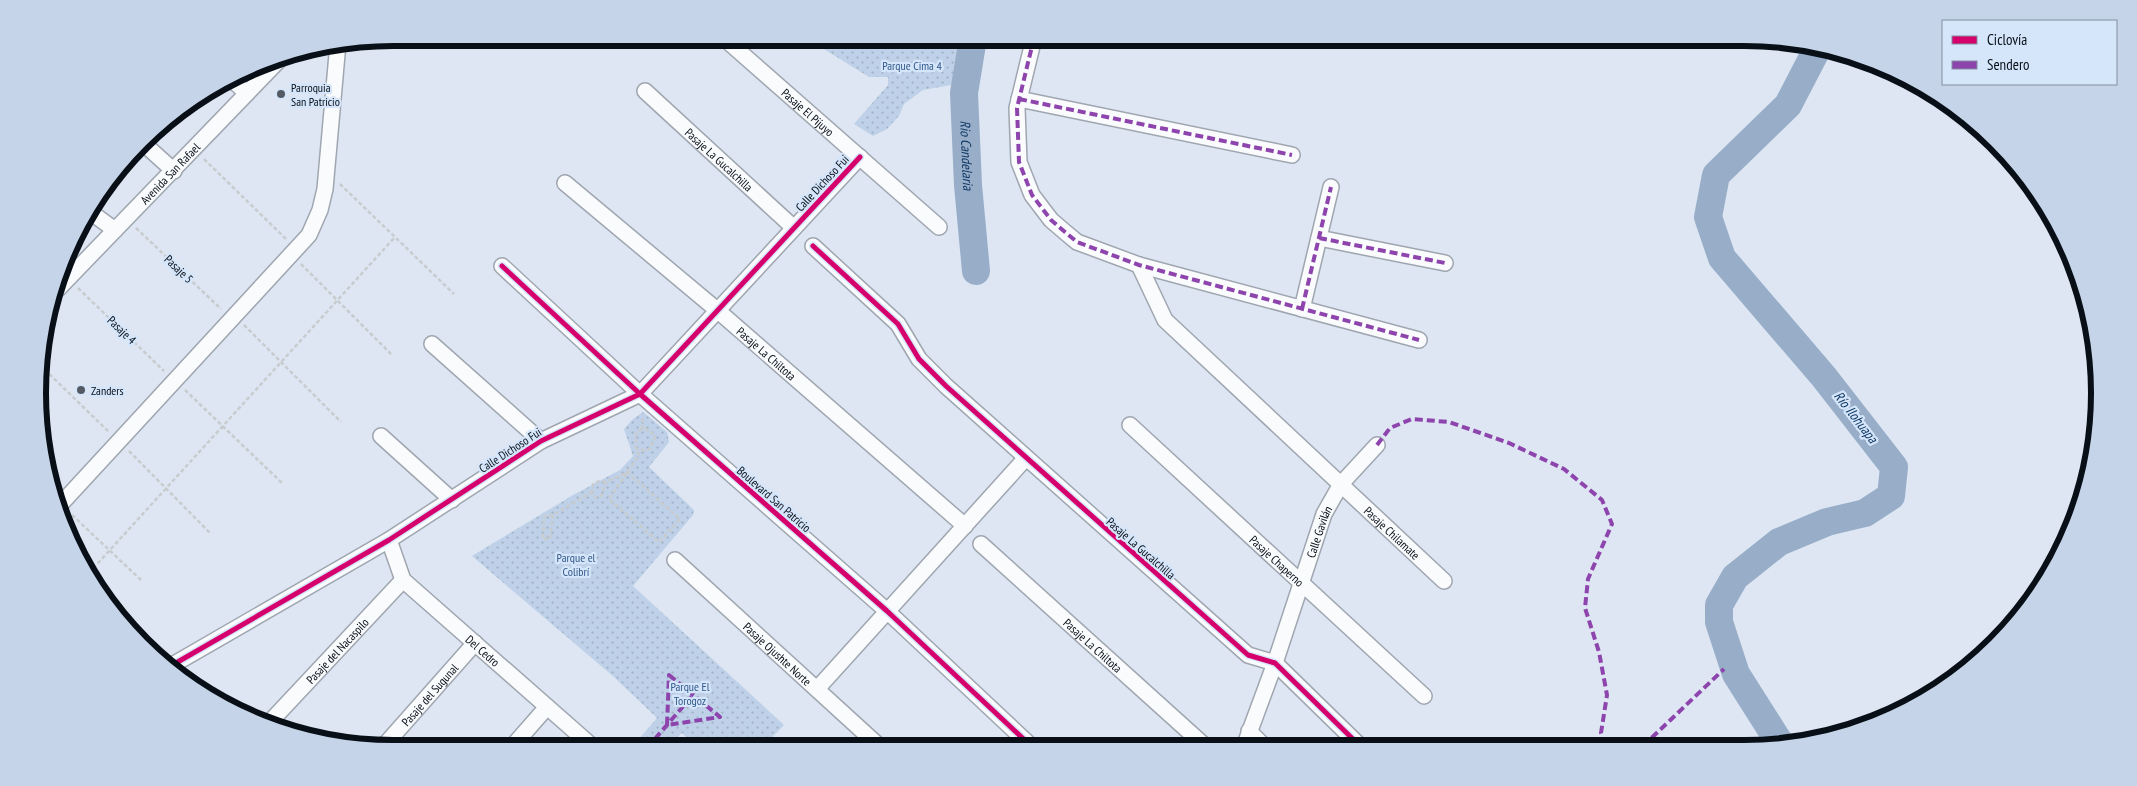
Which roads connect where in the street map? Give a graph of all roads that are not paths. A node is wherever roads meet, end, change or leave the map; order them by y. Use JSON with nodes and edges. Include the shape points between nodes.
{"nodes":[{"id":1,"x":733,"y":46,"type":"edge"},
{"id":2,"x":1032,"y":46,"type":"edge"},
{"id":3,"x":337,"y":51,"type":"edge"},
{"id":4,"x":270,"y":69,"type":"edge"},
{"id":5,"x":237,"y":84,"type":"edge"},
{"id":6,"x":645,"y":91,"type":"dead end"},
{"id":7,"x":247,"y":93,"type":"junction"},
{"id":8,"x":1019,"y":99,"type":"junction"},
{"id":9,"x":148,"y":148,"type":"edge"},
{"id":10,"x":1292,"y":155,"type":"dead end"},
{"id":11,"x":860,"y":157,"type":"junction"},
{"id":12,"x":174,"y":171,"type":"junction"},
{"id":13,"x":565,"y":183,"type":"dead end"},
{"id":14,"x":1331,"y":187,"type":"dead end"},
{"id":15,"x":96,"y":215,"type":"edge"},
{"id":16,"x":939,"y":226,"type":"dead end"},
{"id":17,"x":794,"y":228,"type":"junction"},
{"id":18,"x":115,"y":230,"type":"junction"},
{"id":19,"x":1319,"y":238,"type":"junction"},
{"id":20,"x":813,"y":246,"type":"dead end"},
{"id":21,"x":1445,"y":264,"type":"dead end"},
{"id":22,"x":1139,"y":265,"type":"junction"},
{"id":23,"x":502,"y":266,"type":"dead end"},
{"id":24,"x":65,"y":282,"type":"edge"},
{"id":25,"x":1302,"y":309,"type":"junction"},
{"id":26,"x":717,"y":310,"type":"junction"},
{"id":27,"x":1418,"y":340,"type":"dead end"},
{"id":28,"x":432,"y":344,"type":"dead end"},
{"id":29,"x":640,"y":394,"type":"junction"},
{"id":30,"x":1130,"y":425,"type":"dead end"},
{"id":31,"x":381,"y":436,"type":"dead end"},
{"id":32,"x":540,"y":441,"type":"junction"},
{"id":33,"x":1377,"y":445,"type":"dead end"},
{"id":34,"x":1025,"y":459,"type":"junction"},
{"id":35,"x":1341,"y":484,"type":"junction"},
{"id":36,"x":452,"y":500,"type":"junction"},
{"id":37,"x":64,"y":501,"type":"edge"},
{"id":38,"x":964,"y":526,"type":"junction"},
{"id":39,"x":390,"y":540,"type":"junction"},
{"id":40,"x":981,"y":544,"type":"dead end"},
{"id":41,"x":675,"y":560,"type":"dead end"},
{"id":42,"x":403,"y":580,"type":"junction"},
{"id":43,"x":1444,"y":581,"type":"dead end"},
{"id":44,"x":1302,"y":583,"type":"junction"},
{"id":45,"x":887,"y":611,"type":"junction"},
{"id":46,"x":475,"y":643,"type":"junction"},
{"id":47,"x":176,"y":663,"type":"edge"},
{"id":48,"x":1274,"y":663,"type":"junction"},
{"id":49,"x":817,"y":689,"type":"junction"},
{"id":50,"x":1424,"y":696,"type":"dead end"},
{"id":51,"x":547,"y":707,"type":"junction"},
{"id":52,"x":274,"y":718,"type":"edge"},
{"id":53,"x":1249,"y":731,"type":"junction"},
{"id":54,"x":389,"y":740,"type":"edge"},
{"id":55,"x":518,"y":740,"type":"edge"},
{"id":56,"x":585,"y":740,"type":"edge"},
{"id":57,"x":872,"y":740,"type":"edge"},
{"id":58,"x":1025,"y":740,"type":"edge"},
{"id":59,"x":1198,"y":740,"type":"edge"},
{"id":60,"x":1246,"y":740,"type":"edge"},
{"id":61,"x":1258,"y":740,"type":"edge"},
{"id":62,"x":1354,"y":740,"type":"edge"}],
"edges":[{"from":1,"to":11,"type":"street","name":"Pasaje El Pijuyo"},
{"from":2,"to":8,"type":"street"},
{"from":3,"to":37,"type":"street","via":[[327,171],[320,210],[309,235]]},
{"from":4,"to":7,"type":"street","name":"Avenida San Rafael"},
{"from":5,"to":7,"type":"street"},
{"from":6,"to":17,"type":"street","name":"Pasaje La Gucalchilla"},
{"from":7,"to":12,"type":"street","name":"Avenida San Rafael"},
{"from":8,"to":10,"type":"street"},
{"from":8,"to":22,"type":"street","via":[[1016,108],[1019,162],[1032,195],[1051,220],[1077,242]]},
{"from":9,"to":12,"type":"street"},
{"from":11,"to":16,"type":"street","name":"Pasaje El Pijuyo"},
{"from":11,"to":17,"type":"street","name":"Calle Dichoso Fui"},
{"from":12,"to":18,"type":"street","name":"Avenida San Rafael"},
{"from":13,"to":26,"type":"street","name":"Pasaje La Chiltota"},
{"from":14,"to":19,"type":"street"},
{"from":15,"to":18,"type":"street"},
{"from":17,"to":26,"type":"street","name":"Calle Dichoso Fui"},
{"from":18,"to":24,"type":"street","name":"Avenida San Rafael"},
{"from":19,"to":21,"type":"street"},
{"from":19,"to":25,"type":"street"},
{"from":20,"to":34,"type":"street","name":"Pasaje La Gucalchilla","via":[[898,324],[919,359]]},
{"from":22,"to":25,"type":"street"},
{"from":22,"to":35,"type":"street","name":"Pasaje Chilamate","via":[[1165,320]]},
{"from":23,"to":29,"type":"street","name":"Boulevard San Patricio"},
{"from":25,"to":27,"type":"street"},
{"from":26,"to":29,"type":"street","name":"Calle Dichoso Fui"},
{"from":26,"to":38,"type":"street","name":"Pasaje La Chiltota"},
{"from":28,"to":32,"type":"street"},
{"from":29,"to":32,"type":"street","name":"Calle Dichoso Fui"},
{"from":29,"to":45,"type":"street","name":"Boulevard San Patricio"},
{"from":30,"to":44,"type":"street","name":"Pasaje Chaperno"},
{"from":31,"to":36,"type":"street"},
{"from":32,"to":36,"type":"street","name":"Calle Dichoso Fui"},
{"from":33,"to":35,"type":"street","name":"Calle Gavilán"},
{"from":34,"to":38,"type":"street"},
{"from":34,"to":48,"type":"street","name":"Pasaje La Gucalchilla","via":[[1248,655]]},
{"from":35,"to":43,"type":"street","name":"Pasaje Chilamate"},
{"from":35,"to":44,"type":"street","name":"Calle Gavilán","via":[[1324,514]]},
{"from":36,"to":39,"type":"street","name":"Calle Dichoso Fui"},
{"from":38,"to":45,"type":"street"},
{"from":39,"to":42,"type":"street"},
{"from":39,"to":47,"type":"street","name":"Calle Dichoso Fui"},
{"from":40,"to":59,"type":"street","name":"Pasaje La Chiltota"},
{"from":41,"to":49,"type":"street","name":"Pasaje Ojushte Norte"},
{"from":42,"to":46,"type":"street","name":"Del Cedro"},
{"from":42,"to":52,"type":"street","name":"Pasaje del Nacaspilo"},
{"from":44,"to":48,"type":"street","name":"Calle Gavilán"},
{"from":44,"to":50,"type":"street","name":"Pasaje Chaperno"},
{"from":45,"to":49,"type":"street"},
{"from":45,"to":58,"type":"street","name":"Boulevard San Patricio"},
{"from":46,"to":51,"type":"street","name":"Del Cedro"},
{"from":46,"to":54,"type":"street","name":"Pasaje del Sugunal"},
{"from":48,"to":53,"type":"street","name":"Calle Gavilán"},
{"from":48,"to":62,"type":"street","name":"Pasaje La Gucalchilla"},
{"from":49,"to":57,"type":"street","name":"Pasaje Ojushte Norte"},
{"from":51,"to":55,"type":"street"},
{"from":51,"to":56,"type":"street","name":"Del Cedro"},
{"from":53,"to":60,"type":"street","name":"Calle Gavilán"},
{"from":53,"to":61,"type":"street"}]}
